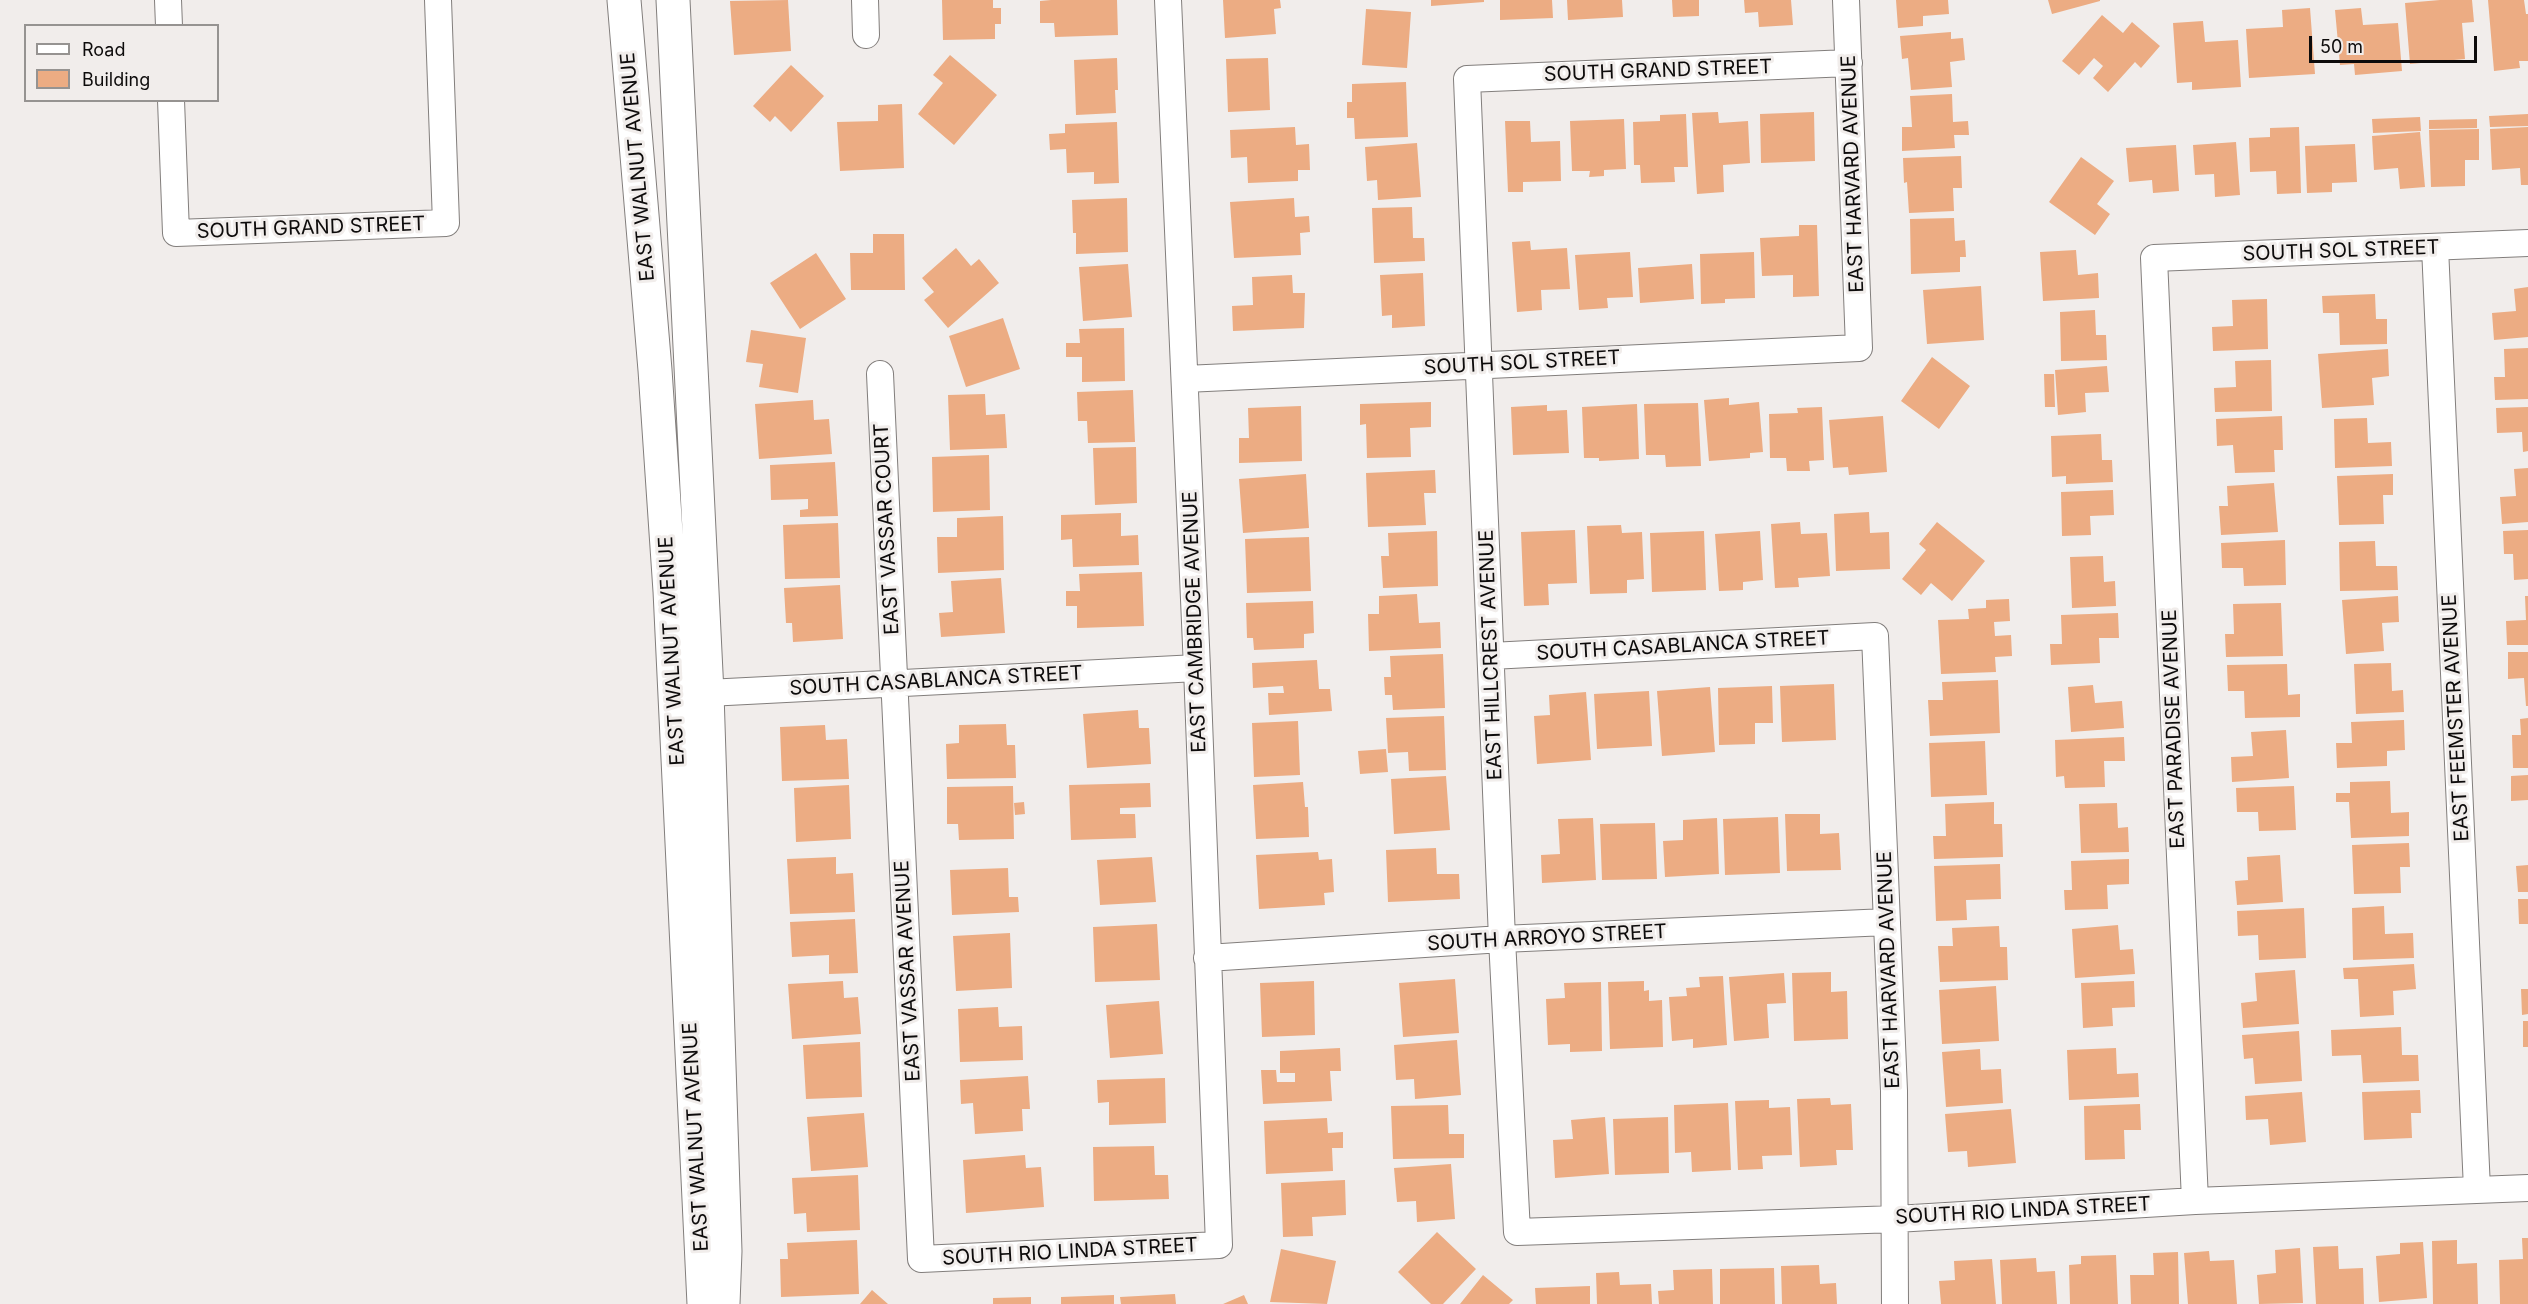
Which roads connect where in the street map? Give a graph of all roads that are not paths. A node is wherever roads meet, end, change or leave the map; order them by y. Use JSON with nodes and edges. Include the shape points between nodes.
{"nodes":[{"id":1,"x":168,"y":0,"type":"edge"},
{"id":2,"x":438,"y":0,"type":"edge"},
{"id":3,"x":624,"y":0,"type":"edge"},
{"id":4,"x":658,"y":0,"type":"edge"},
{"id":5,"x":865,"y":0,"type":"edge"},
{"id":6,"x":1168,"y":0,"type":"edge"},
{"id":7,"x":1846,"y":0,"type":"edge"},
{"id":8,"x":673,"y":15,"type":"edge"},
{"id":9,"x":169,"y":24,"type":"edge"},
{"id":10,"x":867,"y":35,"type":"dead end"},
{"id":11,"x":1849,"y":63,"type":"junction"},
{"id":12,"x":1467,"y":79,"type":"joint"},
{"id":13,"x":171,"y":102,"type":"edge"},
{"id":14,"x":2528,"y":243,"type":"edge"},
{"id":15,"x":2435,"y":247,"type":"junction"},
{"id":16,"x":2154,"y":258,"type":"joint"},
{"id":17,"x":689,"y":328,"type":"junction"},
{"id":18,"x":652,"y":335,"type":"junction"},
{"id":19,"x":1859,"y":348,"type":"joint"},
{"id":20,"x":1479,"y":364,"type":"junction"},
{"id":21,"x":880,"y":374,"type":"dead end"},
{"id":22,"x":1185,"y":379,"type":"junction"},
{"id":23,"x":1875,"y":636,"type":"joint"},
{"id":24,"x":1491,"y":656,"type":"junction"},
{"id":25,"x":1197,"y":668,"type":"junction"},
{"id":26,"x":895,"y":684,"type":"junction"},
{"id":27,"x":707,"y":693,"type":"junction"},
{"id":28,"x":675,"y":695,"type":"junction"},
{"id":29,"x":1887,"y":922,"type":"junction"},
{"id":30,"x":1502,"y":939,"type":"junction"},
{"id":31,"x":1208,"y":958,"type":"junction"},
{"id":32,"x":2528,"y":1188,"type":"edge"},
{"id":33,"x":2477,"y":1189,"type":"junction"},
{"id":34,"x":2195,"y":1201,"type":"junction"},
{"id":35,"x":1896,"y":1219,"type":"junction"},
{"id":36,"x":1517,"y":1232,"type":"joint"},
{"id":37,"x":1219,"y":1245,"type":"joint"},
{"id":38,"x":921,"y":1259,"type":"joint"},
{"id":39,"x":704,"y":1304,"type":"edge"},
{"id":40,"x":723,"y":1304,"type":"edge"},
{"id":41,"x":1895,"y":1304,"type":"edge"}],
"edges":[{"from":1,"to":9,"type":"street"},
{"from":2,"to":13,"type":"street","name":"SOUTH GRAND STREET","via":[[446,223],[176,233]]},
{"from":3,"to":18,"type":"main road","name":"EAST WALNUT AVENUE"},
{"from":4,"to":8,"type":"main road"},
{"from":5,"to":10,"type":"street"},
{"from":6,"to":22,"type":"street","name":"EAST CAMBRIDGE AVENUE"},
{"from":7,"to":11,"type":"street","name":"EAST HARVARD AVENUE"},
{"from":8,"to":17,"type":"main road","name":"EAST WALNUT AVENUE"},
{"from":11,"to":12,"type":"street","name":"SOUTH GRAND STREET"},
{"from":11,"to":19,"type":"street","name":"EAST HARVARD AVENUE"},
{"from":12,"to":20,"type":"street","name":"EAST HILLCREST AVENUE"},
{"from":14,"to":15,"type":"street","name":"SOUTH SOL STREET"},
{"from":15,"to":16,"type":"street","name":"SOUTH SOL STREET"},
{"from":15,"to":33,"type":"street","name":"EAST FEEMSTER AVENUE"},
{"from":16,"to":34,"type":"street","name":"EAST PARADISE AVENUE"},
{"from":17,"to":18,"type":"main road"},
{"from":17,"to":27,"type":"main road","name":"EAST WALNUT AVENUE"},
{"from":18,"to":28,"type":"main road","name":"EAST WALNUT AVENUE"},
{"from":19,"to":20,"type":"street","name":"SOUTH SOL STREET"},
{"from":20,"to":22,"type":"street","name":"SOUTH SOL STREET"},
{"from":20,"to":24,"type":"street","name":"EAST HILLCREST AVENUE"},
{"from":21,"to":26,"type":"street","name":"EAST VASSAR COURT"},
{"from":22,"to":25,"type":"street","name":"EAST CAMBRIDGE AVENUE"},
{"from":23,"to":24,"type":"street","name":"SOUTH CASABLANCA STREET"},
{"from":23,"to":29,"type":"street","name":"EAST HARVARD AVENUE"},
{"from":24,"to":30,"type":"street","name":"EAST HILLCREST AVENUE"},
{"from":25,"to":26,"type":"street","name":"SOUTH CASABLANCA STREET"},
{"from":25,"to":31,"type":"street","name":"EAST CAMBRIDGE AVENUE"},
{"from":26,"to":27,"type":"street","name":"SOUTH CASABLANCA STREET"},
{"from":26,"to":38,"type":"street","name":"EAST VASSAR AVENUE"},
{"from":27,"to":28,"type":"street","name":"SOUTH CASABLANCA STREET"},
{"from":27,"to":40,"type":"main road","name":"EAST WALNUT AVENUE","via":[[725,1239]]},
{"from":28,"to":39,"type":"main road","name":"EAST WALNUT AVENUE"},
{"from":29,"to":30,"type":"street","name":"SOUTH ARROYO STREET"},
{"from":29,"to":35,"type":"street","name":"EAST HARVARD AVENUE"},
{"from":30,"to":31,"type":"street","name":"SOUTH ARROYO STREET"},
{"from":30,"to":36,"type":"street","name":"EAST HILLCREST AVENUE"},
{"from":31,"to":37,"type":"street","name":"EAST CAMBRIDGE AVENUE"},
{"from":32,"to":33,"type":"street","name":"SOUTH RIO LINDA STREET"},
{"from":33,"to":34,"type":"street","name":"SOUTH RIO LINDA STREET"},
{"from":34,"to":35,"type":"street","name":"SOUTH RIO LINDA STREET"},
{"from":35,"to":36,"type":"street","name":"SOUTH RIO LINDA STREET"},
{"from":35,"to":41,"type":"street","name":"EAST HARVARD AVENUE"},
{"from":37,"to":38,"type":"street","name":"SOUTH RIO LINDA STREET"}]}
